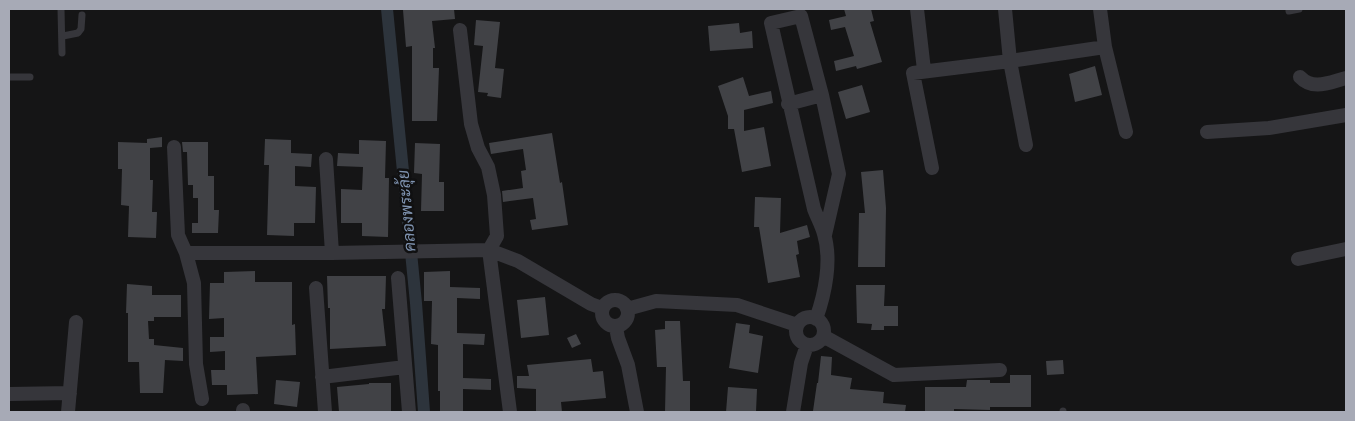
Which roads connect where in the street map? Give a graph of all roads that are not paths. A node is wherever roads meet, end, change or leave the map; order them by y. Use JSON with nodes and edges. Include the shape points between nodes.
{"nodes":[{"id":1,"x":61,"y":9,"type":"edge"},
{"id":2,"x":917,"y":9,"type":"edge"},
{"id":3,"x":1005,"y":9,"type":"edge"},
{"id":4,"x":1100,"y":9,"type":"edge"},
{"id":5,"x":1299,"y":9,"type":"edge"},
{"id":6,"x":1289,"y":11,"type":"dead end"},
{"id":7,"x":82,"y":15,"type":"dead end"},
{"id":8,"x":460,"y":30,"type":"dead end"},
{"id":9,"x":62,"y":36,"type":"junction"},
{"id":10,"x":1105,"y":47,"type":"junction"},
{"id":11,"x":62,"y":53,"type":"dead end"},
{"id":12,"x":1010,"y":61,"type":"junction"},
{"id":13,"x":924,"y":70,"type":"junction"},
{"id":14,"x":9,"y":77,"type":"edge"},
{"id":15,"x":30,"y":77,"type":"dead end"},
{"id":16,"x":1300,"y":78,"type":"dead end"},
{"id":17,"x":1346,"y":78,"type":"edge"},
{"id":18,"x":822,"y":95,"type":"junction"},
{"id":19,"x":788,"y":104,"type":"junction"},
{"id":20,"x":1346,"y":115,"type":"edge"},
{"id":21,"x":1126,"y":132,"type":"dead end"},
{"id":22,"x":1207,"y":132,"type":"dead end"},
{"id":23,"x":1026,"y":145,"type":"dead end"},
{"id":24,"x":174,"y":147,"type":"dead end"},
{"id":25,"x":326,"y":159,"type":"dead end"},
{"id":26,"x":932,"y":168,"type":"dead end"},
{"id":27,"x":825,"y":236,"type":"junction"},
{"id":28,"x":1346,"y":249,"type":"edge"},
{"id":29,"x":489,"y":250,"type":"junction"},
{"id":30,"x":186,"y":253,"type":"junction"},
{"id":31,"x":332,"y":253,"type":"junction"},
{"id":32,"x":1298,"y":259,"type":"dead end"},
{"id":33,"x":398,"y":278,"type":"dead end"},
{"id":34,"x":316,"y":288,"type":"dead end"},
{"id":35,"x":602,"y":308,"type":"junction"},
{"id":36,"x":627,"y":309,"type":"junction"},
{"id":37,"x":816,"y":319,"type":"junction"},
{"id":38,"x":76,"y":322,"type":"dead end"},
{"id":39,"x":797,"y":325,"type":"junction"},
{"id":40,"x":616,"y":327,"type":"junction"},
{"id":41,"x":822,"y":336,"type":"junction"},
{"id":42,"x":807,"y":344,"type":"junction"},
{"id":43,"x":405,"y":367,"type":"junction"},
{"id":44,"x":1000,"y":370,"type":"dead end"},
{"id":45,"x":322,"y":377,"type":"junction"},
{"id":46,"x":70,"y":393,"type":"junction"},
{"id":47,"x":9,"y":394,"type":"edge"},
{"id":48,"x":202,"y":399,"type":"dead end"},
{"id":49,"x":68,"y":412,"type":"edge"},
{"id":50,"x":325,"y":412,"type":"edge"},
{"id":51,"x":409,"y":412,"type":"edge"},
{"id":52,"x":510,"y":412,"type":"edge"},
{"id":53,"x":637,"y":412,"type":"edge"},
{"id":54,"x":793,"y":412,"type":"edge"}],
"edges":[{"from":1,"to":9,"type":"lane"},
{"from":2,"to":13,"type":"street"},
{"from":3,"to":12,"type":"street"},
{"from":4,"to":10,"type":"street"},
{"from":5,"to":6,"type":"lane"},
{"from":7,"to":9,"type":"lane","via":[[78,33]]},
{"from":8,"to":29,"type":"street","via":[[471,124],[488,167],[494,195],[497,236]]},
{"from":9,"to":11,"type":"lane"},
{"from":10,"to":12,"type":"street"},
{"from":10,"to":21,"type":"street"},
{"from":12,"to":13,"type":"street"},
{"from":12,"to":23,"type":"street"},
{"from":13,"to":26,"type":"street","via":[[913,72]]},
{"from":14,"to":15,"type":"lane"},
{"from":16,"to":17,"type":"street","via":[[1311,86]]},
{"from":18,"to":19,"type":"street"},
{"from":18,"to":19,"type":"street","via":[[801,16],[770,23]]},
{"from":18,"to":27,"type":"street","via":[[840,174]]},
{"from":19,"to":27,"type":"street","via":[[814,209]]},
{"from":20,"to":22,"type":"street","via":[[1269,128]]},
{"from":24,"to":30,"type":"street","via":[[178,235]]},
{"from":25,"to":31,"type":"street"},
{"from":27,"to":37,"type":"street","via":[[826,281]]},
{"from":28,"to":32,"type":"street"},
{"from":29,"to":31,"type":"street"},
{"from":29,"to":35,"type":"street","via":[[518,261]]},
{"from":29,"to":52,"type":"street"},
{"from":30,"to":31,"type":"street"},
{"from":30,"to":48,"type":"street","via":[[194,283],[196,364]]},
{"from":33,"to":43,"type":"street"},
{"from":34,"to":45,"type":"street"},
{"from":35,"to":36,"type":"street","via":[[616,300]]},
{"from":35,"to":40,"type":"street","via":[[604,321]]},
{"from":36,"to":39,"type":"street","via":[[656,301],[737,306]]},
{"from":36,"to":40,"type":"street","via":[[626,320]]},
{"from":37,"to":39,"type":"street","via":[[803,319]]},
{"from":37,"to":41,"type":"street","via":[[824,330]]},
{"from":38,"to":46,"type":"street"},
{"from":39,"to":42,"type":"street","via":[[800,341]]},
{"from":40,"to":53,"type":"street","via":[[628,365]]},
{"from":41,"to":42,"type":"street","via":[[815,344]]},
{"from":41,"to":44,"type":"street","via":[[894,375]]},
{"from":42,"to":54,"type":"street"},
{"from":43,"to":45,"type":"street"},
{"from":43,"to":51,"type":"street"},
{"from":45,"to":50,"type":"street"},
{"from":46,"to":47,"type":"street"},
{"from":46,"to":49,"type":"street"}]}
